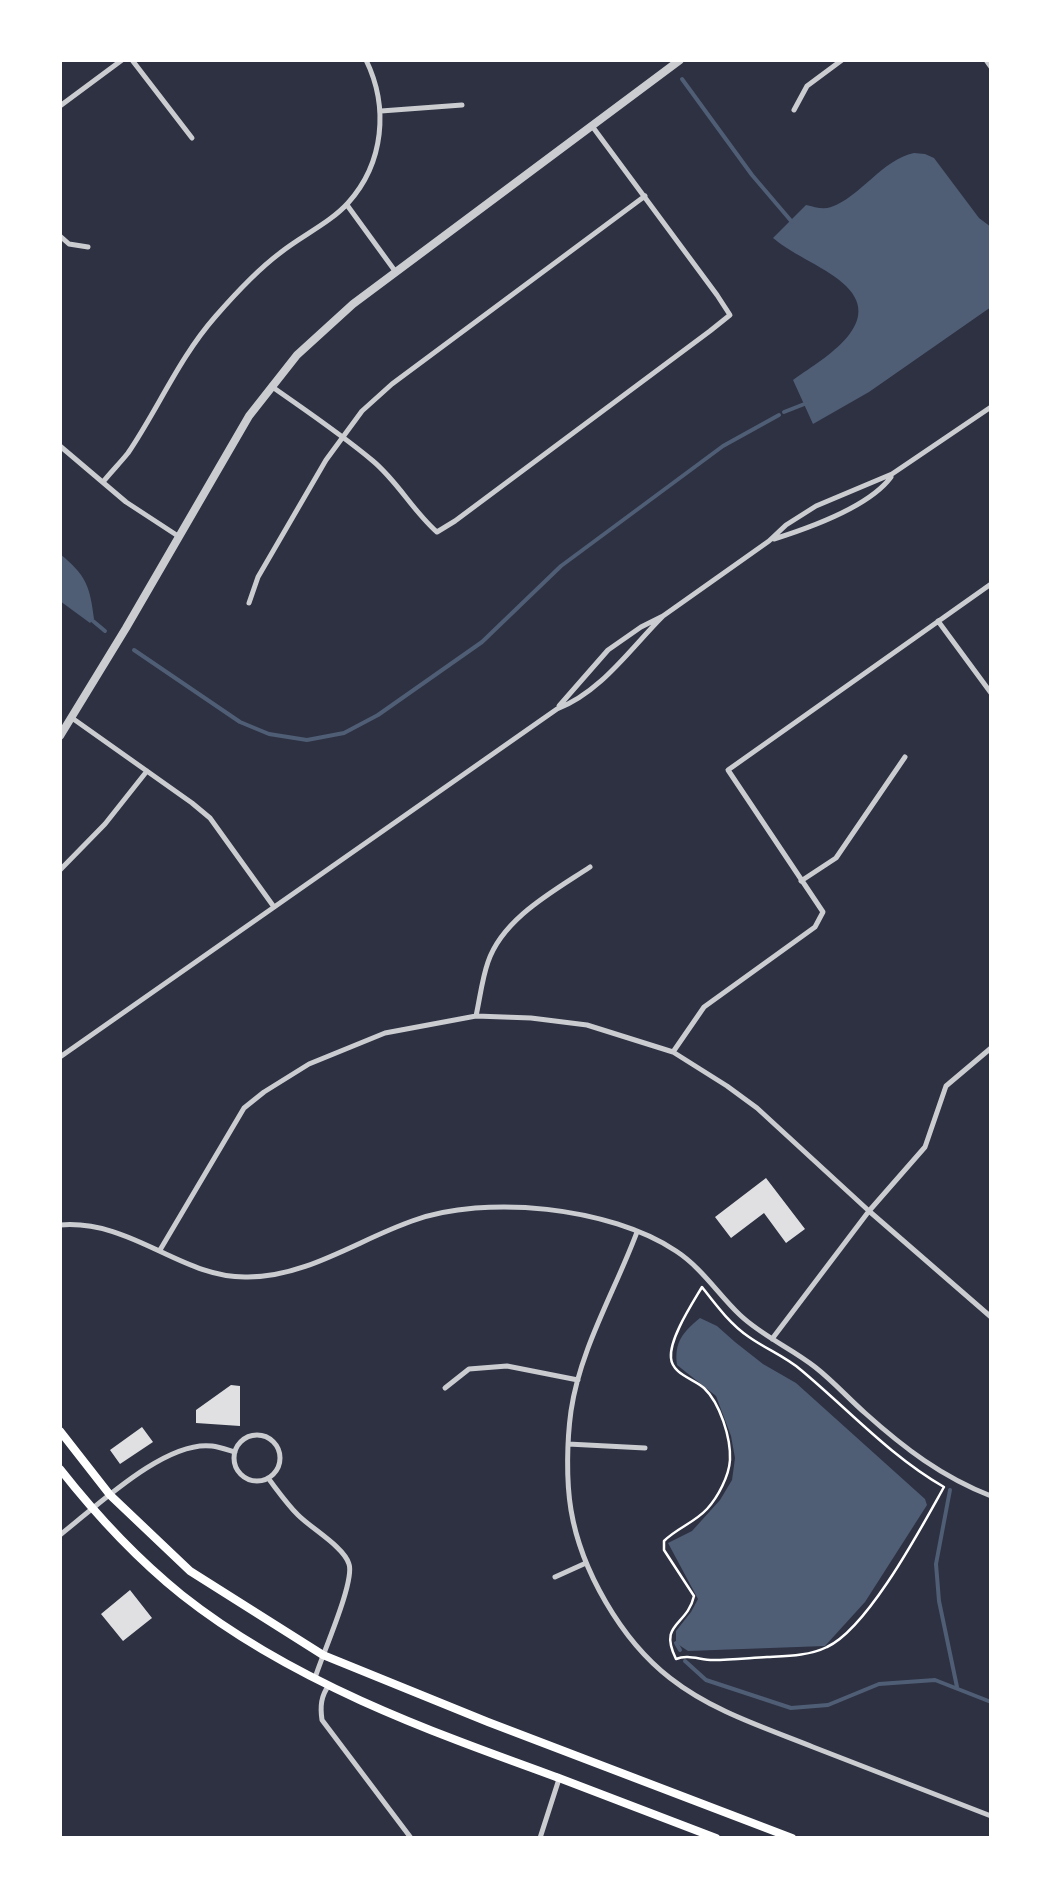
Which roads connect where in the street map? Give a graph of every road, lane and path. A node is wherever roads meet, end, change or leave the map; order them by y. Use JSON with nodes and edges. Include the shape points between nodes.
{"nodes":[{"id":1,"x":122,"y":60,"type":"edge"},
{"id":2,"x":132,"y":60,"type":"edge"},
{"id":3,"x":366,"y":60,"type":"edge"},
{"id":4,"x":680,"y":60,"type":"edge"},
{"id":5,"x":842,"y":60,"type":"edge"},
{"id":6,"x":986,"y":60,"type":"edge"},
{"id":7,"x":991,"y":67,"type":"edge"},
{"id":8,"x":462,"y":105,"type":"dead end"},
{"id":9,"x":60,"y":106,"type":"edge"},
{"id":10,"x":794,"y":110,"type":"dead end"},
{"id":11,"x":381,"y":111,"type":"junction"},
{"id":12,"x":592,"y":126,"type":"junction"},
{"id":13,"x":192,"y":138,"type":"dead end"},
{"id":14,"x":645,"y":196,"type":"junction"},
{"id":15,"x":347,"y":205,"type":"junction"},
{"id":16,"x":60,"y":236,"type":"edge"},
{"id":17,"x":88,"y":247,"type":"dead end"},
{"id":18,"x":396,"y":272,"type":"junction"},
{"id":19,"x":270,"y":386,"type":"junction"},
{"id":20,"x":991,"y":407,"type":"edge"},
{"id":21,"x":341,"y":438,"type":"junction"},
{"id":22,"x":60,"y":446,"type":"edge"},
{"id":23,"x":892,"y":474,"type":"junction"},
{"id":24,"x":103,"y":482,"type":"junction"},
{"id":25,"x":178,"y":536,"type":"junction"},
{"id":26,"x":769,"y":541,"type":"junction"},
{"id":27,"x":991,"y":584,"type":"edge"},
{"id":28,"x":249,"y":602,"type":"dead end"},
{"id":29,"x":663,"y":616,"type":"junction"},
{"id":30,"x":938,"y":622,"type":"junction"},
{"id":31,"x":991,"y":692,"type":"edge"},
{"id":32,"x":557,"y":708,"type":"junction"},
{"id":33,"x":72,"y":718,"type":"junction"},
{"id":34,"x":60,"y":736,"type":"edge"},
{"id":35,"x":905,"y":756,"type":"dead end"},
{"id":36,"x":148,"y":771,"type":"junction"},
{"id":37,"x":590,"y":867,"type":"dead end"},
{"id":38,"x":60,"y":870,"type":"edge"},
{"id":39,"x":801,"y":880,"type":"junction"},
{"id":40,"x":274,"y":907,"type":"junction"},
{"id":41,"x":476,"y":1016,"type":"junction"},
{"id":42,"x":991,"y":1048,"type":"edge"},
{"id":43,"x":673,"y":1052,"type":"junction"},
{"id":44,"x":60,"y":1057,"type":"edge"},
{"id":45,"x":869,"y":1211,"type":"junction"},
{"id":46,"x":60,"y":1226,"type":"edge"},
{"id":47,"x":638,"y":1232,"type":"junction"},
{"id":48,"x":160,"y":1250,"type":"junction"},
{"id":49,"x":702,"y":1287,"type":"joint"},
{"id":50,"x":991,"y":1318,"type":"edge"},
{"id":51,"x":772,"y":1339,"type":"junction"},
{"id":52,"x":578,"y":1380,"type":"junction"},
{"id":53,"x":445,"y":1388,"type":"dead end"},
{"id":54,"x":60,"y":1430,"type":"edge"},
{"id":55,"x":568,"y":1444,"type":"junction"},
{"id":56,"x":645,"y":1448,"type":"dead end"},
{"id":57,"x":235,"y":1452,"type":"junction"},
{"id":58,"x":60,"y":1469,"type":"edge"},
{"id":59,"x":268,"y":1478,"type":"junction"},
{"id":60,"x":110,"y":1495,"type":"junction"},
{"id":61,"x":991,"y":1496,"type":"edge"},
{"id":62,"x":92,"y":1510,"type":"junction"},
{"id":63,"x":60,"y":1535,"type":"edge"},
{"id":64,"x":586,"y":1563,"type":"junction"},
{"id":65,"x":555,"y":1577,"type":"dead end"},
{"id":66,"x":322,"y":1654,"type":"junction"},
{"id":67,"x":315,"y":1678,"type":"junction"},
{"id":68,"x":329,"y":1684,"type":"junction"},
{"id":69,"x":559,"y":1778,"type":"junction"},
{"id":70,"x":991,"y":1816,"type":"edge"},
{"id":71,"x":410,"y":1838,"type":"edge"},
{"id":72,"x":540,"y":1838,"type":"edge"},
{"id":73,"x":716,"y":1838,"type":"edge"},
{"id":74,"x":792,"y":1838,"type":"edge"}],
"edges":[{"from":1,"to":9,"type":"street"},
{"from":2,"to":13,"type":"street"},
{"from":3,"to":11,"type":"street"},
{"from":4,"to":12,"type":"street"},
{"from":5,"to":10,"type":"street","via":[[807,86]]},
{"from":6,"to":7,"type":"street"},
{"from":8,"to":11,"type":"street"},
{"from":11,"to":15,"type":"street","via":[[370,169]]},
{"from":12,"to":14,"type":"street"},
{"from":12,"to":18,"type":"street"},
{"from":14,"to":21,"type":"street","via":[[392,384]]},
{"from":14,"to":21,"type":"street","via":[[730,315],[437,532],[374,462]]},
{"from":15,"to":18,"type":"street"},
{"from":15,"to":24,"type":"street","via":[[278,254],[212,320]]},
{"from":16,"to":17,"type":"street"},
{"from":18,"to":19,"type":"street","via":[[323,330]]},
{"from":19,"to":21,"type":"street"},
{"from":19,"to":25,"type":"street"},
{"from":20,"to":23,"type":"street"},
{"from":21,"to":28,"type":"street"},
{"from":22,"to":24,"type":"street"},
{"from":23,"to":26,"type":"street","via":[[816,506]]},
{"from":23,"to":26,"type":"street","via":[[843,513]]},
{"from":24,"to":25,"type":"street"},
{"from":25,"to":33,"type":"street"},
{"from":26,"to":29,"type":"street"},
{"from":27,"to":30,"type":"street"},
{"from":29,"to":32,"type":"street","via":[[608,650]]},
{"from":29,"to":32,"type":"street","via":[[602,680]]},
{"from":30,"to":31,"type":"street"},
{"from":30,"to":39,"type":"street","via":[[728,770]]},
{"from":32,"to":40,"type":"street"},
{"from":33,"to":34,"type":"street"},
{"from":33,"to":36,"type":"street"},
{"from":35,"to":39,"type":"street","via":[[836,858]]},
{"from":36,"to":38,"type":"street"},
{"from":36,"to":40,"type":"street","via":[[210,818]]},
{"from":37,"to":41,"type":"street","via":[[513,922],[489,959]]},
{"from":39,"to":43,"type":"street","via":[[822,912],[816,927],[704,1007]]},
{"from":40,"to":44,"type":"street"},
{"from":41,"to":43,"type":"street","via":[[587,1025]]},
{"from":41,"to":48,"type":"street","via":[[385,1033],[309,1064],[264,1092],[244,1108]]},
{"from":42,"to":45,"type":"street","via":[[946,1086],[924,1147]]},
{"from":43,"to":45,"type":"street","via":[[757,1108]]},
{"from":45,"to":50,"type":"street"},
{"from":45,"to":51,"type":"street"},
{"from":46,"to":48,"type":"street","via":[[100,1227]]},
{"from":47,"to":48,"type":"street","via":[[526,1206],[464,1209],[422,1218],[273,1276],[230,1277]]},
{"from":47,"to":51,"type":"street","via":[[694,1265]]},
{"from":47,"to":52,"type":"street"},
{"from":49,"to":49,"type":"path","via":[[747,1336],[797,1366],[874,1436],[944,1487],[868,1610],[824,1649],[709,1660],[676,1659],[669,1645],[670,1632],[694,1596],[664,1541],[709,1507],[730,1460],[714,1401],[670,1361]]},
{"from":51,"to":61,"type":"street","via":[[798,1353],[906,1448]]},
{"from":52,"to":53,"type":"street","via":[[507,1366],[469,1369]]},
{"from":52,"to":55,"type":"street"},
{"from":54,"to":60,"type":"main road"},
{"from":55,"to":56,"type":"street"},
{"from":55,"to":64,"type":"street","via":[[571,1509]]},
{"from":57,"to":59,"type":"street","via":[[242,1474]]},
{"from":57,"to":59,"type":"street","via":[[256,1435],[275,1442],[279,1466]]},
{"from":57,"to":60,"type":"street","via":[[210,1445],[176,1452]]},
{"from":58,"to":62,"type":"main road"},
{"from":59,"to":66,"type":"street","via":[[351,1568]]},
{"from":60,"to":62,"type":"street"},
{"from":60,"to":66,"type":"main road","via":[[190,1571]]},
{"from":62,"to":63,"type":"street"},
{"from":62,"to":67,"type":"main road","via":[[182,1595]]},
{"from":64,"to":65,"type":"street"},
{"from":64,"to":70,"type":"street","via":[[610,1610],[645,1655],[702,1700]]},
{"from":66,"to":67,"type":"street"},
{"from":66,"to":74,"type":"main road"},
{"from":67,"to":68,"type":"main road"},
{"from":68,"to":69,"type":"main road"},
{"from":68,"to":71,"type":"street","via":[[322,1720]]},
{"from":69,"to":72,"type":"street"},
{"from":69,"to":73,"type":"main road"}]}
